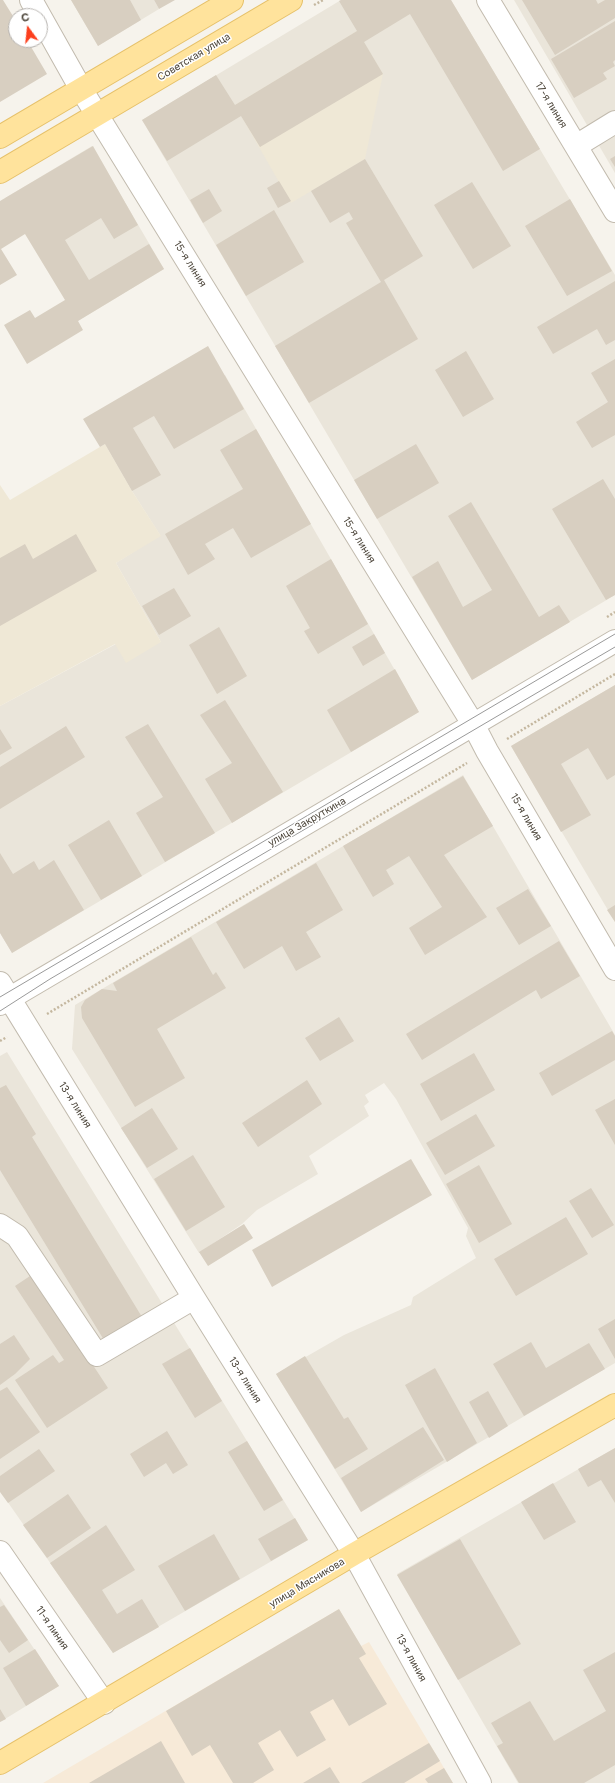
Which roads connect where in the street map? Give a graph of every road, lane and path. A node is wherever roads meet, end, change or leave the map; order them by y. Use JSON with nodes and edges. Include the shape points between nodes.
{"nodes":[{"id":1,"x":31,"y":0,"type":"edge"},
{"id":2,"x":232,"y":0,"type":"edge"},
{"id":3,"x":291,"y":0,"type":"edge"},
{"id":4,"x":488,"y":0,"type":"edge"},
{"id":5,"x":81,"y":88,"type":"junction"},
{"id":6,"x":98,"y":114,"type":"junction"},
{"id":7,"x":615,"y":122,"type":"edge"},
{"id":8,"x":0,"y":136,"type":"edge"},
{"id":9,"x":576,"y":146,"type":"junction"},
{"id":10,"x":0,"y":172,"type":"edge"},
{"id":11,"x":615,"y":211,"type":"edge"},
{"id":12,"x":615,"y":641,"type":"edge"},
{"id":13,"x":615,"y":674,"type":"edge"},
{"id":14,"x":473,"y":724,"type":"junction"},
{"id":15,"x":487,"y":751,"type":"junction"},
{"id":16,"x":615,"y":969,"type":"edge"},
{"id":17,"x":3,"y":995,"type":"edge"},
{"id":18,"x":27,"y":1026,"type":"junction"},
{"id":19,"x":0,"y":1041,"type":"edge"},
{"id":20,"x":0,"y":1226,"type":"edge"},
{"id":21,"x":194,"y":1298,"type":"junction"},
{"id":22,"x":615,"y":1405,"type":"edge"},
{"id":23,"x":0,"y":1552,"type":"edge"},
{"id":24,"x":354,"y":1554,"type":"junction"},
{"id":25,"x":104,"y":1703,"type":"junction"},
{"id":26,"x":0,"y":1763,"type":"edge"},
{"id":27,"x":480,"y":1783,"type":"edge"}],
"edges":[{"from":1,"to":5,"type":"street"},
{"from":2,"to":5,"type":"main road"},
{"from":3,"to":6,"type":"main road","name":"Советская улица"},
{"from":4,"to":9,"type":"street","name":"17-я линия"},
{"from":5,"to":6,"type":"street"},
{"from":5,"to":8,"type":"main road"},
{"from":6,"to":10,"type":"main road","name":"Советская улица"},
{"from":6,"to":14,"type":"street","name":"15-я линия"},
{"from":7,"to":9,"type":"street"},
{"from":9,"to":11,"type":"street","name":"17-я линия"},
{"from":12,"to":14,"type":"street","name":"улица Закруткина"},
{"from":13,"to":15,"type":"path"},
{"from":14,"to":15,"type":"street","name":"15-я линия"},
{"from":14,"to":17,"type":"street","name":"улица Закруткина"},
{"from":15,"to":16,"type":"street","name":"15-я линия"},
{"from":15,"to":18,"type":"path"},
{"from":17,"to":18,"type":"street","name":"13-я линия"},
{"from":18,"to":19,"type":"path"},
{"from":18,"to":21,"type":"street","name":"13-я линия"},
{"from":20,"to":21,"type":"street","via":[[17,1236],[97,1354]]},
{"from":21,"to":24,"type":"street","name":"13-я линия"},
{"from":22,"to":24,"type":"main road","name":"улица Мясникова"},
{"from":23,"to":25,"type":"street","name":"11-я линия"},
{"from":24,"to":25,"type":"main road","name":"улица Мясникова"},
{"from":24,"to":27,"type":"street","name":"13-я линия"},
{"from":25,"to":26,"type":"main road","name":"улица Мясникова"}]}
